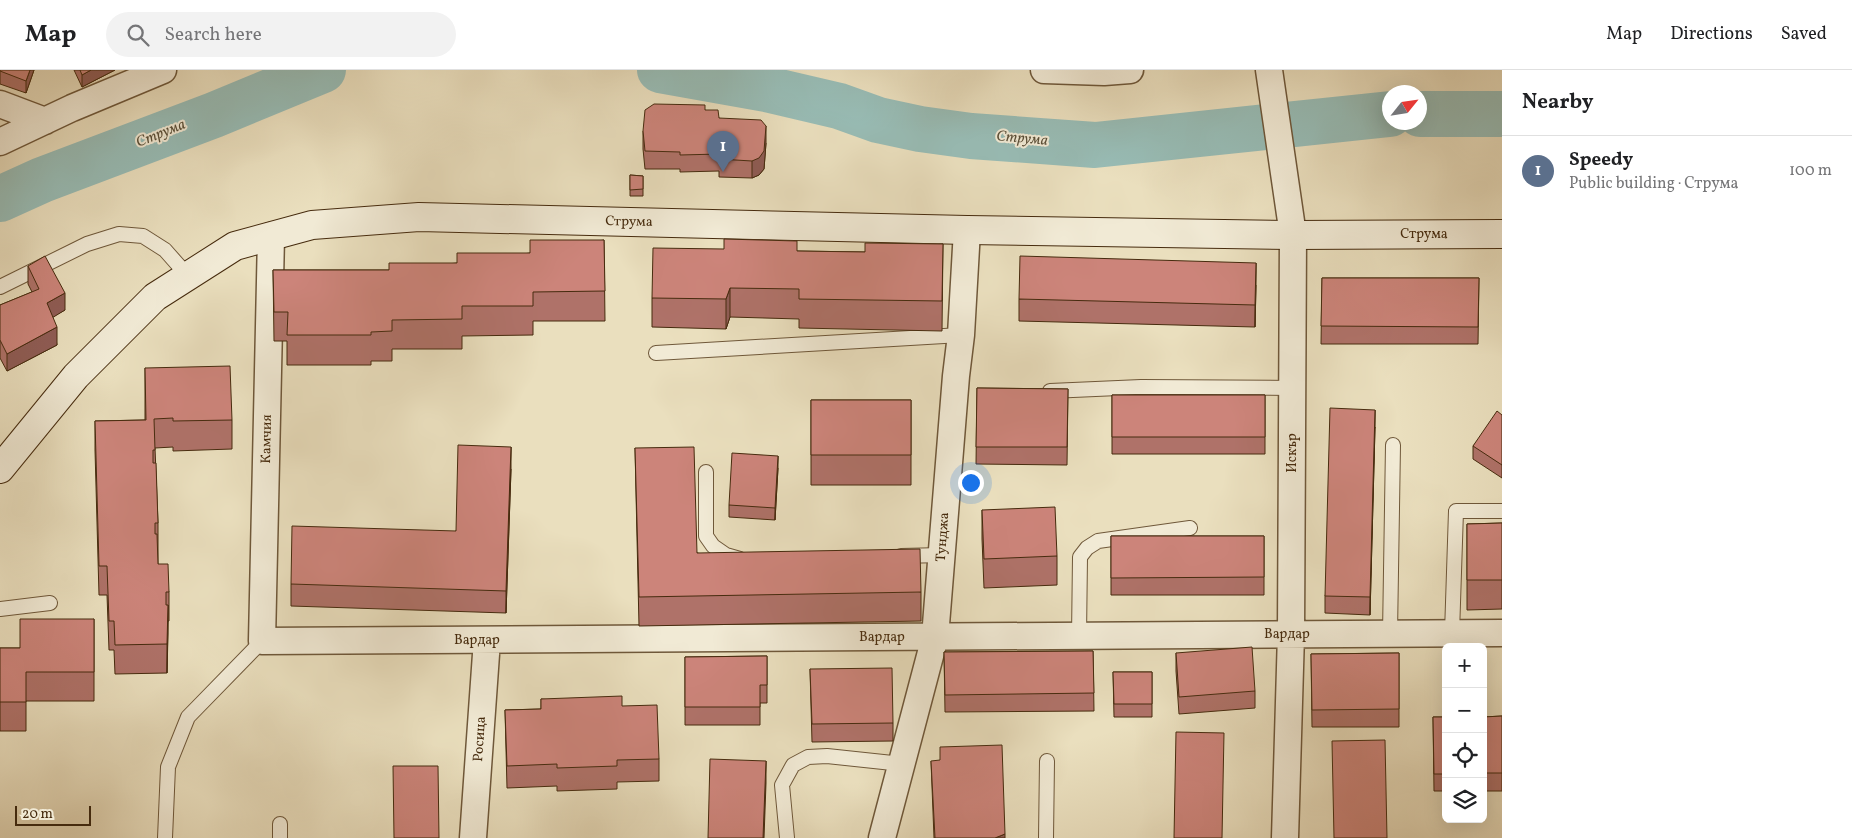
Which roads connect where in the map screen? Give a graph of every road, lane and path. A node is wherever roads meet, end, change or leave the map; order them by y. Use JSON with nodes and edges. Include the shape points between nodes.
{"nodes":[{"id":1,"x":163,"y":70,"type":"edge"},
{"id":2,"x":1044,"y":70,"type":"edge"},
{"id":3,"x":1130,"y":70,"type":"edge"},
{"id":4,"x":1269,"y":70,"type":"edge"},
{"id":5,"x":1104,"y":71,"type":"edge"},
{"id":6,"x":0,"y":104,"type":"edge"},
{"id":7,"x":45,"y":121,"type":"junction"},
{"id":8,"x":0,"y":142,"type":"edge"},
{"id":9,"x":967,"y":230,"type":"junction"},
{"id":10,"x":1293,"y":234,"type":"junction"},
{"id":11,"x":1502,"y":234,"type":"edge"},
{"id":12,"x":271,"y":236,"type":"junction"},
{"id":13,"x":188,"y":276,"type":"junction"},
{"id":14,"x":0,"y":287,"type":"edge"},
{"id":15,"x":961,"y":335,"type":"junction"},
{"id":16,"x":656,"y":353,"type":"dead end"},
{"id":17,"x":1292,"y":388,"type":"junction"},
{"id":18,"x":1034,"y":392,"type":"edge"},
{"id":19,"x":1393,"y":445,"type":"dead end"},
{"id":20,"x":0,"y":468,"type":"edge"},
{"id":21,"x":706,"y":472,"type":"dead end"},
{"id":22,"x":1502,"y":511,"type":"edge"},
{"id":23,"x":1190,"y":528,"type":"dead end"},
{"id":24,"x":942,"y":555,"type":"junction"},
{"id":25,"x":884,"y":556,"type":"edge"},
{"id":26,"x":749,"y":559,"type":"edge"},
{"id":27,"x":50,"y":603,"type":"dead end"},
{"id":28,"x":0,"y":609,"type":"edge"},
{"id":29,"x":1452,"y":633,"type":"junction"},
{"id":30,"x":1502,"y":633,"type":"edge"},
{"id":31,"x":1291,"y":634,"type":"junction"},
{"id":32,"x":1390,"y":634,"type":"junction"},
{"id":33,"x":1079,"y":636,"type":"junction"},
{"id":34,"x":935,"y":637,"type":"junction"},
{"id":35,"x":487,"y":640,"type":"junction"},
{"id":36,"x":262,"y":641,"type":"junction"},
{"id":37,"x":1047,"y":761,"type":"dead end"},
{"id":38,"x":902,"y":764,"type":"junction"},
{"id":39,"x":165,"y":838,"type":"edge"},
{"id":40,"x":473,"y":838,"type":"edge"},
{"id":41,"x":787,"y":838,"type":"edge"},
{"id":42,"x":882,"y":838,"type":"edge"},
{"id":43,"x":1046,"y":838,"type":"edge"},
{"id":44,"x":1285,"y":838,"type":"edge"}],
"edges":[{"from":1,"to":7,"type":"street"},
{"from":2,"to":5,"type":"street"},
{"from":3,"to":5,"type":"street"},
{"from":4,"to":10,"type":"street","name":"Искър"},
{"from":6,"to":7,"type":"street"},
{"from":7,"to":8,"type":"street"},
{"from":9,"to":10,"type":"main road","name":"Струма"},
{"from":9,"to":12,"type":"main road","name":"Струма","via":[[419,217],[312,225]]},
{"from":9,"to":15,"type":"street","name":"Тунджа"},
{"from":10,"to":11,"type":"main road","name":"Струма"},
{"from":10,"to":17,"type":"street","name":"Искър"},
{"from":12,"to":13,"type":"main road","name":"Струма","via":[[235,246]]},
{"from":12,"to":36,"type":"street","name":"Камчия"},
{"from":13,"to":14,"type":"lane","via":[[165,250],[143,236],[119,234],[87,244]]},
{"from":13,"to":20,"type":"main road","name":"Струма","via":[[155,297],[76,376]]},
{"from":15,"to":16,"type":"lane"},
{"from":15,"to":24,"type":"street","name":"Тунджа"},
{"from":17,"to":18,"type":"lane","via":[[1141,387]]},
{"from":17,"to":31,"type":"street","name":"Искър"},
{"from":19,"to":32,"type":"lane"},
{"from":21,"to":26,"type":"lane","via":[[706,536],[726,555]]},
{"from":22,"to":29,"type":"lane","via":[[1456,511]]},
{"from":23,"to":33,"type":"lane","via":[[1098,541],[1087,548],[1080,557]]},
{"from":24,"to":25,"type":"lane"},
{"from":24,"to":34,"type":"street","name":"Тунджа"},
{"from":27,"to":28,"type":"lane"},
{"from":29,"to":30,"type":"street","name":"Вардар"},
{"from":29,"to":32,"type":"street","name":"Вардар"},
{"from":31,"to":32,"type":"street","name":"Вардар"},
{"from":31,"to":33,"type":"street","name":"Вардар"},
{"from":31,"to":44,"type":"street","name":"Искър"},
{"from":33,"to":34,"type":"street","name":"Вардар"},
{"from":34,"to":35,"type":"street","name":"Вардар"},
{"from":34,"to":38,"type":"street","name":"Тунджа"},
{"from":35,"to":36,"type":"street","name":"Вардар"},
{"from":35,"to":40,"type":"street","name":"Росица"},
{"from":36,"to":39,"type":"lane","via":[[188,717],[168,767]]},
{"from":37,"to":43,"type":"lane"},
{"from":38,"to":41,"type":"lane","via":[[827,756],[808,757],[793,765],[782,785]]},
{"from":38,"to":42,"type":"street","name":"Тунджа"}]}
